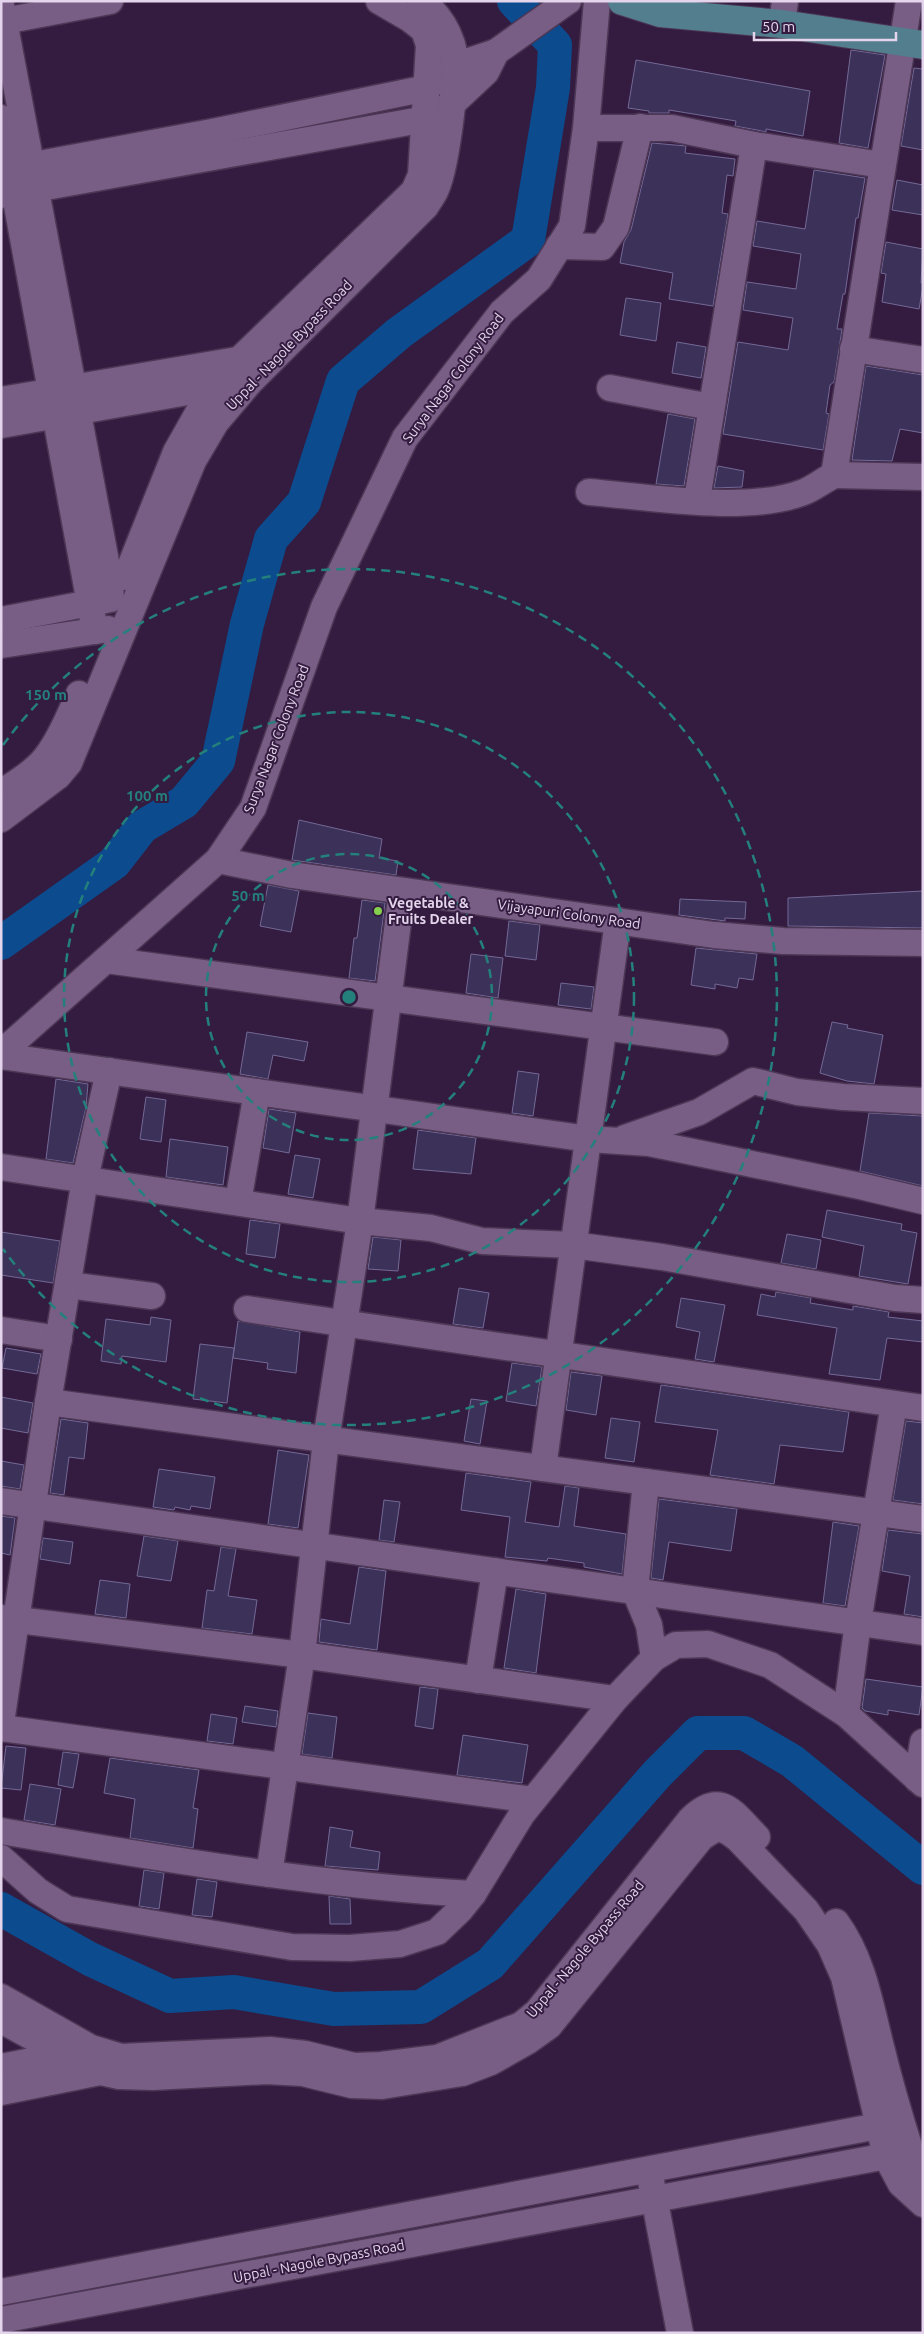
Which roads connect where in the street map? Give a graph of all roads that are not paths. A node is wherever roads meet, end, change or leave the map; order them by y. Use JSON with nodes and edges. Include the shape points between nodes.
{"nodes":[{"id":1,"x":110,"y":1,"type":"edge"},
{"id":2,"x":379,"y":1,"type":"edge"},
{"id":3,"x":421,"y":1,"type":"edge"},
{"id":4,"x":568,"y":1,"type":"edge"},
{"id":5,"x":597,"y":1,"type":"edge"},
{"id":6,"x":622,"y":1,"type":"edge"},
{"id":7,"x":909,"y":1,"type":"edge"},
{"id":8,"x":660,"y":7,"type":"edge"},
{"id":9,"x":3,"y":13,"type":"edge"},
{"id":10,"x":784,"y":13,"type":"edge"},
{"id":11,"x":913,"y":44,"type":"edge"},
{"id":12,"x":496,"y":52,"type":"junction"},
{"id":13,"x":454,"y":66,"type":"junction"},
{"id":14,"x":427,"y":88,"type":"junction"},
{"id":15,"x":453,"y":103,"type":"junction"},
{"id":16,"x":1,"y":118,"type":"edge"},
{"id":17,"x":426,"y":119,"type":"junction"},
{"id":18,"x":640,"y":127,"type":"junction"},
{"id":19,"x":586,"y":128,"type":"junction"},
{"id":20,"x":754,"y":145,"type":"junction"},
{"id":21,"x":882,"y":166,"type":"junction"},
{"id":22,"x":16,"y":180,"type":"edge"},
{"id":23,"x":559,"y":246,"type":"junction"},
{"id":24,"x":853,"y":348,"type":"junction"},
{"id":25,"x":923,"y":360,"type":"edge"},
{"id":26,"x":245,"y":371,"type":"junction"},
{"id":27,"x":219,"y":386,"type":"junction"},
{"id":28,"x":610,"y":388,"type":"dead end"},
{"id":29,"x":1,"y":400,"type":"edge"},
{"id":30,"x":64,"y":400,"type":"junction"},
{"id":31,"x":711,"y":407,"type":"junction"},
{"id":32,"x":1,"y":424,"type":"edge"},
{"id":33,"x":834,"y":475,"type":"junction"},
{"id":34,"x":923,"y":477,"type":"edge"},
{"id":35,"x":589,"y":492,"type":"dead end"},
{"id":36,"x":697,"y":500,"type":"junction"},
{"id":37,"x":106,"y":600,"type":"junction"},
{"id":38,"x":1,"y":620,"type":"edge"},
{"id":39,"x":102,"y":630,"type":"junction"},
{"id":40,"x":1,"y":645,"type":"edge"},
{"id":41,"x":1,"y":793,"type":"edge"},
{"id":42,"x":1,"y":819,"type":"edge"},
{"id":43,"x":218,"y":860,"type":"junction"},
{"id":44,"x":402,"y":890,"type":"junction"},
{"id":45,"x":618,"y":921,"type":"junction"},
{"id":46,"x":923,"y":943,"type":"edge"},
{"id":47,"x":106,"y":960,"type":"junction"},
{"id":48,"x":388,"y":996,"type":"junction"},
{"id":49,"x":604,"y":1028,"type":"junction"},
{"id":50,"x":715,"y":1042,"type":"dead end"},
{"id":51,"x":1,"y":1055,"type":"edge"},
{"id":52,"x":109,"y":1071,"type":"junction"},
{"id":53,"x":257,"y":1092,"type":"junction"},
{"id":54,"x":923,"y":1101,"type":"edge"},
{"id":55,"x":373,"y":1108,"type":"junction"},
{"id":56,"x":589,"y":1139,"type":"junction"},
{"id":57,"x":618,"y":1140,"type":"junction"},
{"id":58,"x":1,"y":1167,"type":"edge"},
{"id":59,"x":85,"y":1180,"type":"junction"},
{"id":60,"x":923,"y":1201,"type":"edge"},
{"id":61,"x":238,"y":1202,"type":"junction"},
{"id":62,"x":360,"y":1220,"type":"junction"},
{"id":63,"x":573,"y":1245,"type":"junction"},
{"id":64,"x":68,"y":1285,"type":"junction"},
{"id":65,"x":152,"y":1296,"type":"dead end"},
{"id":66,"x":923,"y":1300,"type":"edge"},
{"id":67,"x":247,"y":1309,"type":"dead end"},
{"id":68,"x":344,"y":1322,"type":"junction"},
{"id":69,"x":1,"y":1330,"type":"edge"},
{"id":70,"x":59,"y":1339,"type":"junction"},
{"id":71,"x":559,"y":1354,"type":"junction"},
{"id":72,"x":48,"y":1402,"type":"junction"},
{"id":73,"x":894,"y":1404,"type":"junction"},
{"id":74,"x":923,"y":1408,"type":"edge"},
{"id":75,"x":326,"y":1440,"type":"junction"},
{"id":76,"x":543,"y":1468,"type":"junction"},
{"id":77,"x":646,"y":1482,"type":"junction"},
{"id":78,"x":1,"y":1501,"type":"edge"},
{"id":79,"x":34,"y":1506,"type":"junction"},
{"id":80,"x":875,"y":1512,"type":"junction"},
{"id":81,"x":923,"y":1519,"type":"edge"},
{"id":82,"x":313,"y":1545,"type":"junction"},
{"id":83,"x":495,"y":1571,"type":"junction"},
{"id":84,"x":635,"y":1591,"type":"junction"},
{"id":85,"x":9,"y":1619,"type":"edge"},
{"id":86,"x":858,"y":1622,"type":"junction"},
{"id":87,"x":923,"y":1632,"type":"edge"},
{"id":88,"x":302,"y":1655,"type":"junction"},
{"id":89,"x":654,"y":1658,"type":"junction"},
{"id":90,"x":478,"y":1680,"type":"junction"},
{"id":91,"x":615,"y":1699,"type":"junction"},
{"id":92,"x":846,"y":1714,"type":"junction"},
{"id":93,"x":1,"y":1722,"type":"edge"},
{"id":94,"x":1,"y":1728,"type":"edge"},
{"id":95,"x":923,"y":1742,"type":"edge"},
{"id":96,"x":285,"y":1767,"type":"junction"},
{"id":97,"x":920,"y":1782,"type":"edge"},
{"id":98,"x":533,"y":1800,"type":"junction"},
{"id":99,"x":1,"y":1831,"type":"edge"},
{"id":100,"x":1,"y":1858,"type":"edge"},
{"id":101,"x":269,"y":1874,"type":"junction"},
{"id":102,"x":473,"y":1894,"type":"junction"},
{"id":103,"x":1,"y":1997,"type":"edge"},
{"id":104,"x":1,"y":2020,"type":"edge"},
{"id":105,"x":65,"y":2055,"type":"junction"},
{"id":106,"x":104,"y":2059,"type":"junction"},
{"id":107,"x":1,"y":2067,"type":"edge"},
{"id":108,"x":1,"y":2092,"type":"edge"},
{"id":109,"x":890,"y":2125,"type":"junction"},
{"id":110,"x":898,"y":2153,"type":"junction"},
{"id":111,"x":640,"y":2172,"type":"junction"},
{"id":112,"x":923,"y":2175,"type":"edge"},
{"id":113,"x":645,"y":2200,"type":"junction"},
{"id":114,"x":923,"y":2204,"type":"edge"},
{"id":115,"x":652,"y":2240,"type":"junction"},
{"id":116,"x":1,"y":2292,"type":"edge"},
{"id":117,"x":1,"y":2320,"type":"edge"},
{"id":118,"x":661,"y":2333,"type":"edge"},
{"id":119,"x":680,"y":2333,"type":"edge"}],
"edges":[{"from":1,"to":9,"type":"street"},
{"from":2,"to":14,"type":"street","name":"Uppal - Nagole Bypass Road","via":[[424,30],[429,45]]},
{"from":3,"to":13,"type":"street","name":"Uppal - Nagole Bypass Road","via":[[444,23],[453,46]]},
{"from":4,"to":12,"type":"street"},
{"from":5,"to":19,"type":"street","name":"Surya Nagar Colony Road"},
{"from":6,"to":8,"type":"main road"},
{"from":7,"to":11,"type":"street"},
{"from":8,"to":10,"type":"main road"},
{"from":9,"to":22,"type":"street"},
{"from":10,"to":11,"type":"main road"},
{"from":11,"to":21,"type":"street"},
{"from":12,"to":13,"type":"street"},
{"from":12,"to":15,"type":"street","via":[[486,72]]},
{"from":13,"to":14,"type":"street"},
{"from":13,"to":15,"type":"street","name":"Uppal - Nagole Bypass Road"},
{"from":14,"to":17,"type":"street","name":"Uppal - Nagole Bypass Road"},
{"from":14,"to":22,"type":"street","via":[[212,132]]},
{"from":15,"to":17,"type":"street"},
{"from":15,"to":26,"type":"street","name":"Uppal - Nagole Bypass Road","via":[[441,174],[426,206],[276,355]]},
{"from":16,"to":22,"type":"street"},
{"from":17,"to":22,"type":"street"},
{"from":17,"to":26,"type":"street","name":"Uppal - Nagole Bypass Road","via":[[421,175],[414,191]]},
{"from":18,"to":19,"type":"street"},
{"from":18,"to":20,"type":"street","via":[[672,128]]},
{"from":18,"to":23,"type":"street","via":[[616,227],[602,247]]},
{"from":19,"to":23,"type":"street","name":"Surya Nagar Colony Road","via":[[572,226]]},
{"from":20,"to":21,"type":"street"},
{"from":20,"to":31,"type":"street"},
{"from":21,"to":24,"type":"street"},
{"from":22,"to":30,"type":"street"},
{"from":23,"to":43,"type":"street","name":"Surya Nagar Colony Road","via":[[538,279],[502,312],[405,438],[324,607],[253,808]]},
{"from":24,"to":25,"type":"street"},
{"from":24,"to":33,"type":"street"},
{"from":26,"to":27,"type":"street"},
{"from":26,"to":30,"type":"street"},
{"from":26,"to":42,"type":"street","name":"Uppal - Nagole Bypass Road","via":[[193,461],[69,763],[58,776]]},
{"from":27,"to":30,"type":"street"},
{"from":27,"to":37,"type":"street","name":"Uppal - Nagole Bypass Road","via":[[198,413],[176,452]]},
{"from":28,"to":31,"type":"street"},
{"from":29,"to":30,"type":"street"},
{"from":30,"to":32,"type":"street"},
{"from":30,"to":37,"type":"street"},
{"from":31,"to":36,"type":"street"},
{"from":33,"to":34,"type":"street"},
{"from":33,"to":36,"type":"street","via":[[804,492],[769,500],[728,503]]},
{"from":35,"to":36,"type":"street"},
{"from":37,"to":38,"type":"street"},
{"from":37,"to":39,"type":"street"},
{"from":39,"to":40,"type":"street"},
{"from":39,"to":41,"type":"street","via":[[65,726],[48,755]]},
{"from":43,"to":44,"type":"street","name":"Vijayapuri Colony Road","via":[[292,875]]},
{"from":43,"to":47,"type":"street","name":"Surya Nagar Colony Road"},
{"from":44,"to":45,"type":"street","name":"Vijayapuri Colony Road"},
{"from":44,"to":48,"type":"street"},
{"from":45,"to":46,"type":"street","name":"Vijayapuri Colony Road","via":[[783,941]]},
{"from":45,"to":49,"type":"street"},
{"from":47,"to":48,"type":"street"},
{"from":47,"to":51,"type":"street","name":"Surya Nagar Colony Road"},
{"from":48,"to":49,"type":"street"},
{"from":48,"to":55,"type":"street"},
{"from":49,"to":50,"type":"street"},
{"from":49,"to":56,"type":"street"},
{"from":51,"to":52,"type":"street"},
{"from":52,"to":53,"type":"street"},
{"from":52,"to":59,"type":"street"},
{"from":53,"to":55,"type":"street"},
{"from":53,"to":61,"type":"street"},
{"from":54,"to":57,"type":"street","via":[[797,1092],[753,1082],[699,1112]]},
{"from":55,"to":56,"type":"street"},
{"from":55,"to":62,"type":"street"},
{"from":56,"to":57,"type":"street"},
{"from":56,"to":63,"type":"street"},
{"from":57,"to":60,"type":"street","via":[[649,1142]]},
{"from":58,"to":59,"type":"street"},
{"from":59,"to":61,"type":"street"},
{"from":59,"to":64,"type":"street"},
{"from":61,"to":62,"type":"street"},
{"from":62,"to":63,"type":"street","via":[[431,1228],[482,1241]]},
{"from":62,"to":68,"type":"street"},
{"from":63,"to":66,"type":"street"},
{"from":63,"to":71,"type":"street"},
{"from":64,"to":65,"type":"street"},
{"from":64,"to":70,"type":"street"},
{"from":67,"to":68,"type":"street"},
{"from":68,"to":71,"type":"street"},
{"from":68,"to":75,"type":"street"},
{"from":69,"to":70,"type":"street"},
{"from":70,"to":72,"type":"street"},
{"from":71,"to":73,"type":"street"},
{"from":71,"to":76,"type":"street"},
{"from":72,"to":75,"type":"street"},
{"from":72,"to":79,"type":"street"},
{"from":73,"to":74,"type":"street"},
{"from":73,"to":80,"type":"street"},
{"from":75,"to":76,"type":"street"},
{"from":75,"to":82,"type":"street"},
{"from":76,"to":77,"type":"street"},
{"from":77,"to":80,"type":"street"},
{"from":77,"to":84,"type":"street"},
{"from":78,"to":79,"type":"street"},
{"from":79,"to":82,"type":"street"},
{"from":79,"to":85,"type":"street"},
{"from":80,"to":81,"type":"street"},
{"from":80,"to":86,"type":"street"},
{"from":82,"to":83,"type":"street"},
{"from":82,"to":88,"type":"street"},
{"from":83,"to":84,"type":"street"},
{"from":83,"to":90,"type":"street"},
{"from":84,"to":86,"type":"street"},
{"from":84,"to":89,"type":"street","via":[[649,1625]]},
{"from":85,"to":88,"type":"street"},
{"from":85,"to":93,"type":"street"},
{"from":86,"to":87,"type":"street"},
{"from":86,"to":92,"type":"street"},
{"from":88,"to":90,"type":"street"},
{"from":88,"to":96,"type":"street"},
{"from":89,"to":91,"type":"street"},
{"from":89,"to":92,"type":"street","via":[[676,1645],[708,1644],[770,1665]]},
{"from":90,"to":91,"type":"street"},
{"from":91,"to":98,"type":"street"},
{"from":92,"to":97,"type":"street"},
{"from":94,"to":96,"type":"street"},
{"from":95,"to":97,"type":"street"},
{"from":96,"to":98,"type":"street"},
{"from":96,"to":101,"type":"street"},
{"from":98,"to":102,"type":"street"},
{"from":99,"to":101,"type":"street"},
{"from":100,"to":102,"type":"street","via":[[38,1891],[67,1909],[292,1947],[350,1948],[400,1944],[436,1932]]},
{"from":101,"to":102,"type":"street","via":[[389,1889]]},
{"from":103,"to":106,"type":"street","name":"Uppal - Nagole Bypass Road"},
{"from":104,"to":105,"type":"street"},
{"from":105,"to":106,"type":"street"},
{"from":105,"to":107,"type":"street"},
{"from":106,"to":108,"type":"street"},
{"from":106,"to":109,"type":"street","name":"Uppal - Nagole Bypass Road","via":[[119,2076],[267,2071],[303,2073],[352,2085],[382,2086],[462,2073],[491,2062],[549,2026],[701,1838],[714,1828],[725,1829],[738,1838],[806,1910],[830,1945],[844,1977]]},
{"from":109,"to":110,"type":"street","name":"Uppal - Nagole Bypass Road"},
{"from":109,"to":111,"type":"street","name":"Uppal - Nagole Bypass Road"},
{"from":110,"to":112,"type":"street","name":"Uppal - Nagole Bypass Road"},
{"from":110,"to":113,"type":"street","name":"Uppal - Nagole Bypass Road"},
{"from":110,"to":114,"type":"street","name":"Uppal - Nagole Bypass Road","via":[[901,2184]]},
{"from":111,"to":113,"type":"street"},
{"from":111,"to":116,"type":"street","name":"Uppal - Nagole Bypass Road"},
{"from":113,"to":115,"type":"street"},
{"from":113,"to":117,"type":"street","name":"Uppal - Nagole Bypass Road"},
{"from":115,"to":118,"type":"street"},
{"from":115,"to":119,"type":"street"}]}
